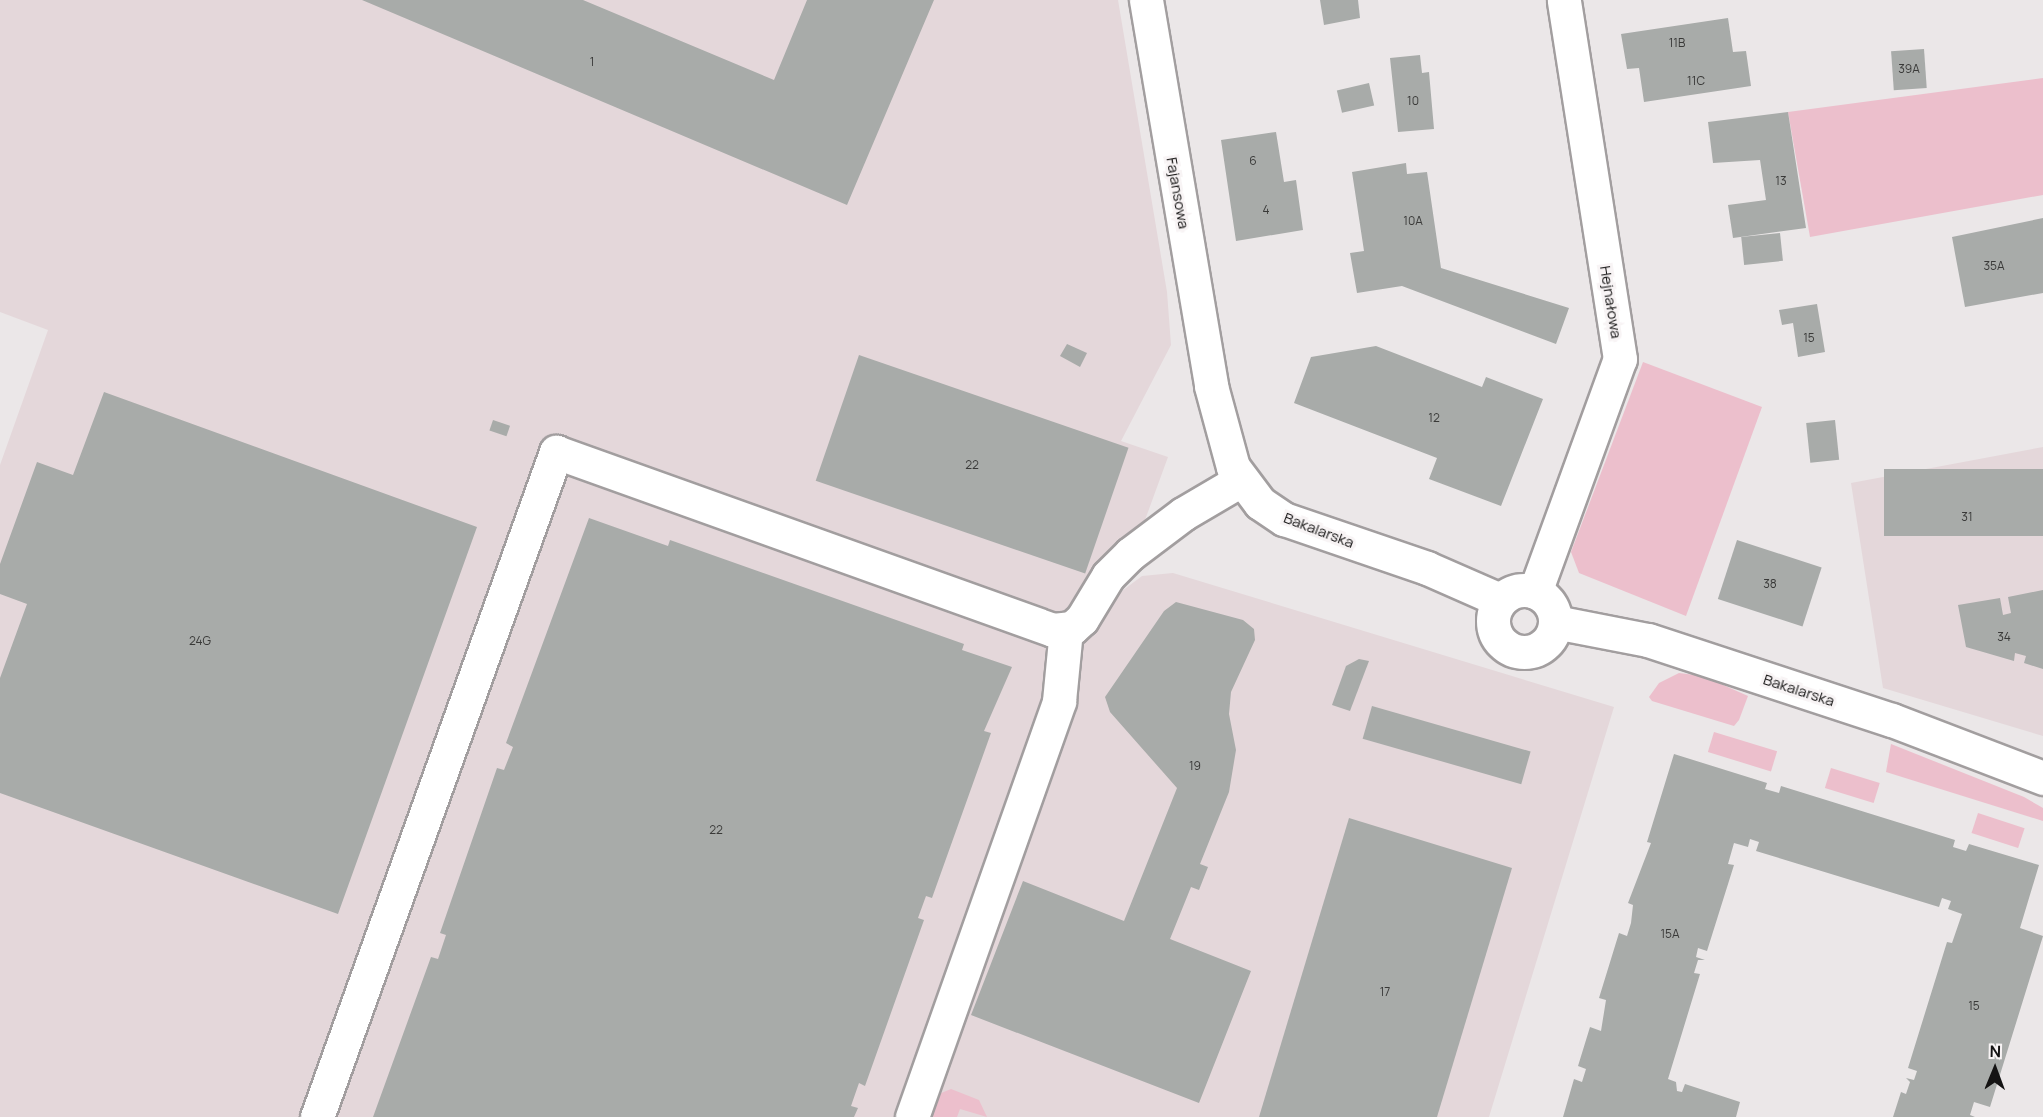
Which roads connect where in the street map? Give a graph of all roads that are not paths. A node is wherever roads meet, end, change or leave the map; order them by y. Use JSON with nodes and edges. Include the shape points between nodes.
{"nodes":[{"id":1,"x":1146,"y":0,"type":"edge"},
{"id":2,"x":1564,"y":0,"type":"edge"},
{"id":3,"x":1211,"y":386,"type":"joint"},
{"id":4,"x":1241,"y":480,"type":"junction"},
{"id":5,"x":1535,"y":592,"type":"junction"},
{"id":6,"x":1500,"y":600,"type":"junction"},
{"id":7,"x":1555,"y":622,"type":"junction"},
{"id":8,"x":1066,"y":630,"type":"junction"},
{"id":9,"x":2041,"y":779,"type":"edge"},
{"id":10,"x":316,"y":1117,"type":"edge"},
{"id":11,"x":912,"y":1117,"type":"edge"}],
"edges":[{"from":1,"to":3,"type":"street","name":"Fajansowa"},
{"from":2,"to":5,"type":"street","name":"Hejnałowa","via":[[1620,359]]},
{"from":3,"to":4,"type":"street","name":"Bakalarska","via":[[1218,423]]},
{"from":4,"to":6,"type":"street","name":"Bakalarska","via":[[1260,503],[1284,519],[1427,568]]},
{"from":4,"to":8,"type":"street","via":[[1183,513],[1130,554],[1108,576],[1082,619]]},
{"from":5,"to":6,"type":"street","via":[[1523,589]]},
{"from":5,"to":7,"type":"street","via":[[1553,609]]},
{"from":6,"to":7,"type":"street","via":[[1492,623],[1502,643],[1511,650],[1534,651],[1544,645]]},
{"from":7,"to":9,"type":"street","name":"Bakalarska","via":[[1648,640],[1892,720]]},
{"from":8,"to":10,"type":"street","via":[[1044,628],[556,452]]},
{"from":8,"to":11,"type":"street","via":[[1059,701]]}]}
